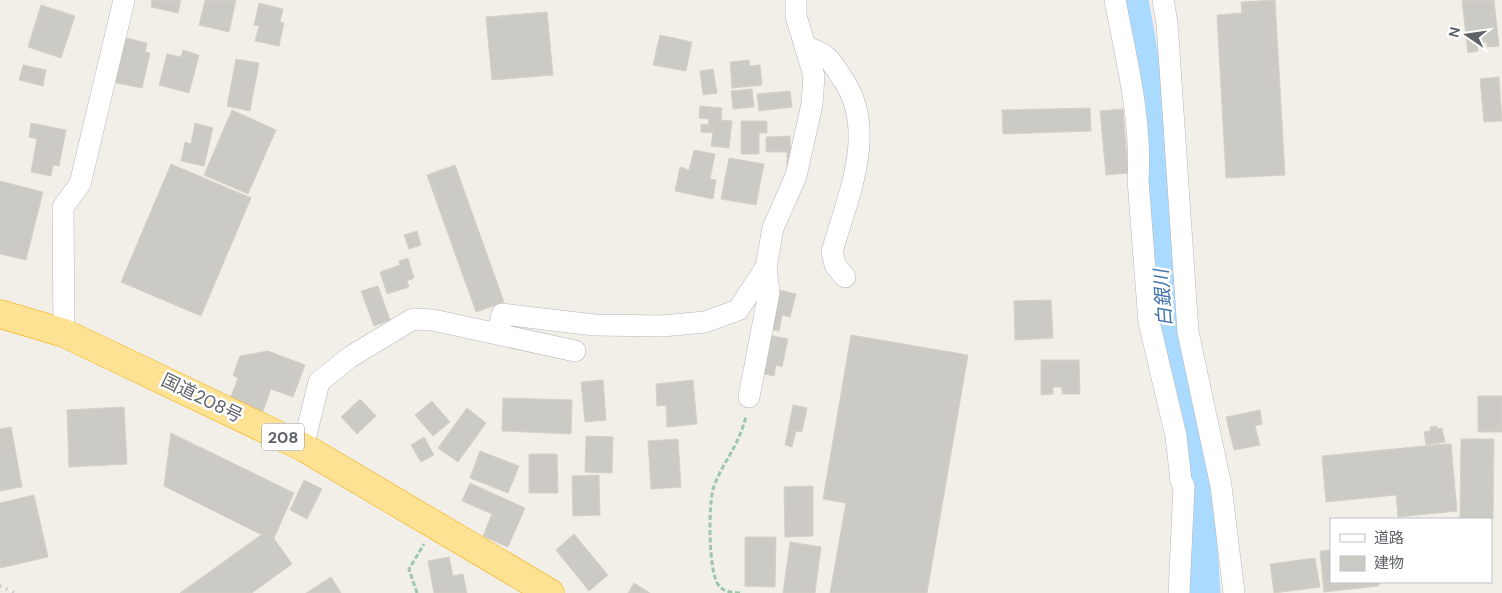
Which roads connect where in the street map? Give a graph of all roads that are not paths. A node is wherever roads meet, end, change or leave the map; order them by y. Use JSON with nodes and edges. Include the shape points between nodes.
{"nodes":[{"id":1,"x":124,"y":0,"type":"edge"},
{"id":2,"x":796,"y":0,"type":"edge"},
{"id":3,"x":1115,"y":0,"type":"edge"},
{"id":4,"x":1163,"y":0,"type":"edge"},
{"id":5,"x":806,"y":47,"type":"junction"},
{"id":6,"x":766,"y":267,"type":"junction"},
{"id":7,"x":846,"y":277,"type":"dead end"},
{"id":8,"x":0,"y":314,"type":"edge"},
{"id":9,"x":64,"y":333,"type":"junction"},
{"id":10,"x":498,"y":334,"type":"junction"},
{"id":11,"x":575,"y":351,"type":"dead end"},
{"id":12,"x":750,"y":398,"type":"road end"},
{"id":13,"x":303,"y":447,"type":"junction"},
{"id":14,"x":550,"y":593,"type":"edge"},
{"id":15,"x":1179,"y":593,"type":"edge"},
{"id":16,"x":1234,"y":593,"type":"edge"}],
"edges":[{"from":1,"to":9,"type":"street","via":[[80,184],[63,207]]},
{"from":2,"to":5,"type":"street","via":[[796,16]]},
{"from":3,"to":15,"type":"street","via":[[1130,78],[1140,158],[1138,180],[1149,322],[1176,436],[1184,486]]},
{"from":4,"to":16,"type":"street","via":[[1168,33],[1188,332],[1221,486]]},
{"from":5,"to":6,"type":"street","via":[[814,76],[812,104],[796,176],[772,228]]},
{"from":5,"to":7,"type":"street","via":[[826,54],[850,88],[858,110],[857,162],[832,252],[835,265]]},
{"from":6,"to":10,"type":"street","via":[[738,310],[705,322],[662,326],[594,325],[502,314]]},
{"from":6,"to":12,"type":"street","via":[[769,293]]},
{"from":8,"to":9,"type":"highway","name":"国道208号","number":"208"},
{"from":9,"to":13,"type":"highway","name":"国道208号","number":"208"},
{"from":10,"to":11,"type":"street"},
{"from":10,"to":13,"type":"street","via":[[413,319],[350,356],[319,382]]},
{"from":13,"to":14,"type":"highway","name":"国道208号","number":"208"}]}
